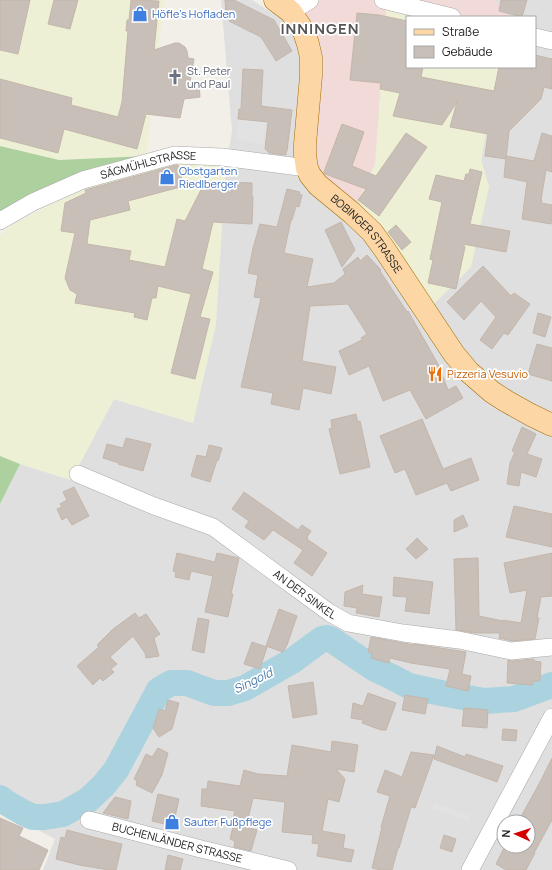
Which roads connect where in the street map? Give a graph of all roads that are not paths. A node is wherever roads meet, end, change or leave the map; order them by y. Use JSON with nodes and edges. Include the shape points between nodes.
{"nodes":[{"id":1,"x":310,"y":0,"type":"edge"},
{"id":2,"x":383,"y":0,"type":"edge"},
{"id":3,"x":283,"y":6,"type":"edge"},
{"id":4,"x":448,"y":16,"type":"edge"},
{"id":5,"x":536,"y":37,"type":"edge"},
{"id":6,"x":552,"y":42,"type":"edge"},
{"id":7,"x":307,"y":168,"type":"junction"},
{"id":8,"x":0,"y":221,"type":"edge"},
{"id":9,"x":552,"y":425,"type":"edge"},
{"id":10,"x":78,"y":474,"type":"dead end"},
{"id":11,"x":552,"y":647,"type":"edge"},
{"id":12,"x":552,"y":717,"type":"edge"},
{"id":13,"x":89,"y":820,"type":"dead end"},
{"id":14,"x":288,"y":870,"type":"edge"},
{"id":15,"x":470,"y":870,"type":"edge"}],
"edges":[{"from":1,"to":3,"type":"street"},
{"from":2,"to":4,"type":"street"},
{"from":3,"to":7,"type":"main road","name":"BOBINGER STRASSE","via":[[304,32],[311,57],[305,144]]},
{"from":5,"to":6,"type":"street"},
{"from":7,"to":8,"type":"street","name":"SÄGMÜHLSTRASSE","via":[[222,157],[176,155],[83,180],[33,202]]},
{"from":7,"to":9,"type":"main road","name":"BOBINGER STRASSE","via":[[315,182],[372,232],[454,354],[469,372],[506,401]]},
{"from":10,"to":11,"type":"street","name":"AN DER SINKEL","via":[[154,506],[213,527],[330,613],[348,623],[459,640],[511,651]]},
{"from":12,"to":15,"type":"street"},
{"from":13,"to":14,"type":"street","name":"BUCHENLÄNDER STRASSE"}]}
